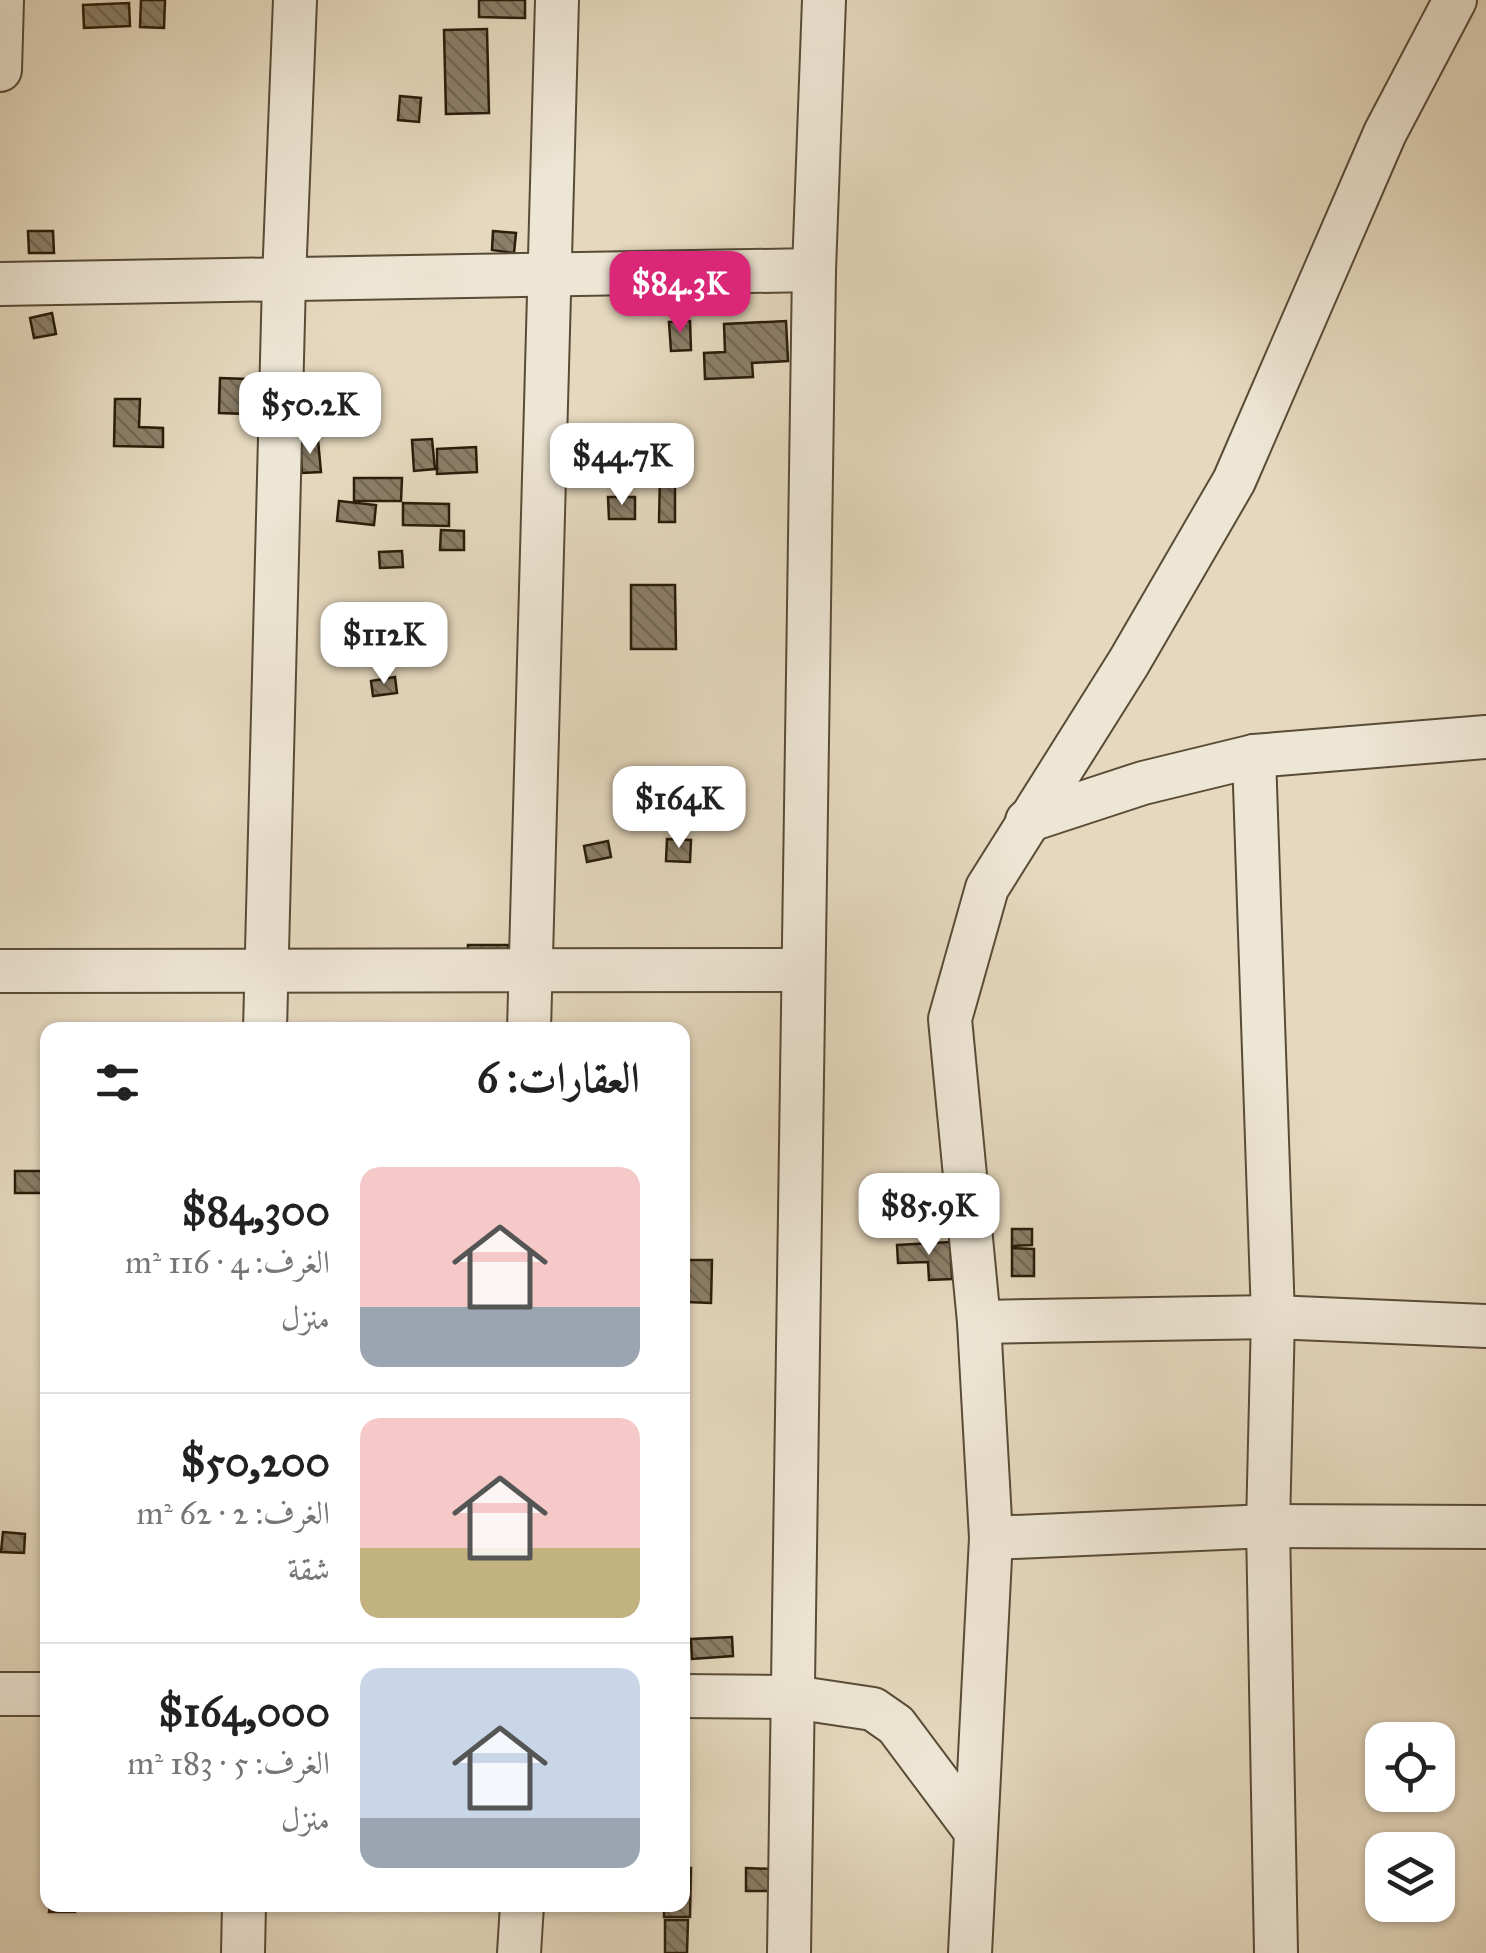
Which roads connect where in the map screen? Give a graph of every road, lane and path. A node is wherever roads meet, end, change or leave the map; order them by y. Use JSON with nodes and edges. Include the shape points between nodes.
{"nodes":[{"id":1,"x":2,"y":0,"type":"edge"},
{"id":2,"x":295,"y":0,"type":"edge"},
{"id":3,"x":558,"y":0,"type":"edge"},
{"id":4,"x":824,"y":0,"type":"edge"},
{"id":5,"x":1455,"y":0,"type":"edge"},
{"id":6,"x":0,"y":70,"type":"edge"},
{"id":7,"x":814,"y":270,"type":"junction"},
{"id":8,"x":550,"y":274,"type":"junction"},
{"id":9,"x":284,"y":280,"type":"junction"},
{"id":10,"x":0,"y":284,"type":"edge"},
{"id":11,"x":1486,"y":737,"type":"edge"},
{"id":12,"x":1254,"y":756,"type":"junction"},
{"id":13,"x":1027,"y":821,"type":"junction"},
{"id":14,"x":529,"y":970,"type":"junction"},
{"id":15,"x":804,"y":970,"type":"junction"},
{"id":16,"x":0,"y":971,"type":"edge"},
{"id":17,"x":267,"y":971,"type":"junction"},
{"id":18,"x":266,"y":1022,"type":"edge"},
{"id":19,"x":529,"y":1022,"type":"edge"},
{"id":20,"x":1273,"y":1317,"type":"junction"},
{"id":21,"x":979,"y":1322,"type":"junction"},
{"id":22,"x":1486,"y":1326,"type":"edge"},
{"id":23,"x":1268,"y":1526,"type":"junction"},
{"id":24,"x":1486,"y":1527,"type":"edge"},
{"id":25,"x":990,"y":1538,"type":"junction"},
{"id":26,"x":0,"y":1694,"type":"edge"},
{"id":27,"x":40,"y":1694,"type":"edge"},
{"id":28,"x":690,"y":1696,"type":"edge"},
{"id":29,"x":793,"y":1697,"type":"junction"},
{"id":30,"x":976,"y":1832,"type":"junction"},
{"id":31,"x":244,"y":1912,"type":"edge"},
{"id":32,"x":522,"y":1912,"type":"edge"},
{"id":33,"x":242,"y":1953,"type":"edge"},
{"id":34,"x":520,"y":1953,"type":"edge"},
{"id":35,"x":789,"y":1953,"type":"edge"},
{"id":36,"x":970,"y":1953,"type":"edge"},
{"id":37,"x":1276,"y":1953,"type":"edge"}],
"edges":[{"from":1,"to":6,"type":"street"},
{"from":2,"to":9,"type":"street"},
{"from":3,"to":8,"type":"street"},
{"from":4,"to":7,"type":"street"},
{"from":5,"to":13,"type":"street","via":[[1385,133],[1234,481]]},
{"from":7,"to":8,"type":"street"},
{"from":7,"to":15,"type":"street"},
{"from":8,"to":9,"type":"street"},
{"from":8,"to":14,"type":"street"},
{"from":9,"to":10,"type":"street"},
{"from":9,"to":17,"type":"street"},
{"from":11,"to":12,"type":"street"},
{"from":12,"to":13,"type":"street"},
{"from":12,"to":20,"type":"street"},
{"from":13,"to":21,"type":"street","via":[[987,888],[950,1019]]},
{"from":14,"to":15,"type":"street"},
{"from":14,"to":17,"type":"street"},
{"from":14,"to":19,"type":"street"},
{"from":15,"to":29,"type":"street"},
{"from":16,"to":17,"type":"street"},
{"from":17,"to":18,"type":"street"},
{"from":20,"to":21,"type":"street"},
{"from":20,"to":22,"type":"street"},
{"from":20,"to":23,"type":"street"},
{"from":21,"to":25,"type":"street"},
{"from":23,"to":24,"type":"street"},
{"from":23,"to":25,"type":"street"},
{"from":23,"to":37,"type":"street"},
{"from":25,"to":30,"type":"street"},
{"from":26,"to":27,"type":"street"},
{"from":28,"to":29,"type":"street"},
{"from":29,"to":30,"type":"street","via":[[873,1709],[896,1725]]},
{"from":29,"to":35,"type":"street"},
{"from":30,"to":36,"type":"street"},
{"from":31,"to":33,"type":"street"},
{"from":32,"to":34,"type":"street"}]}
